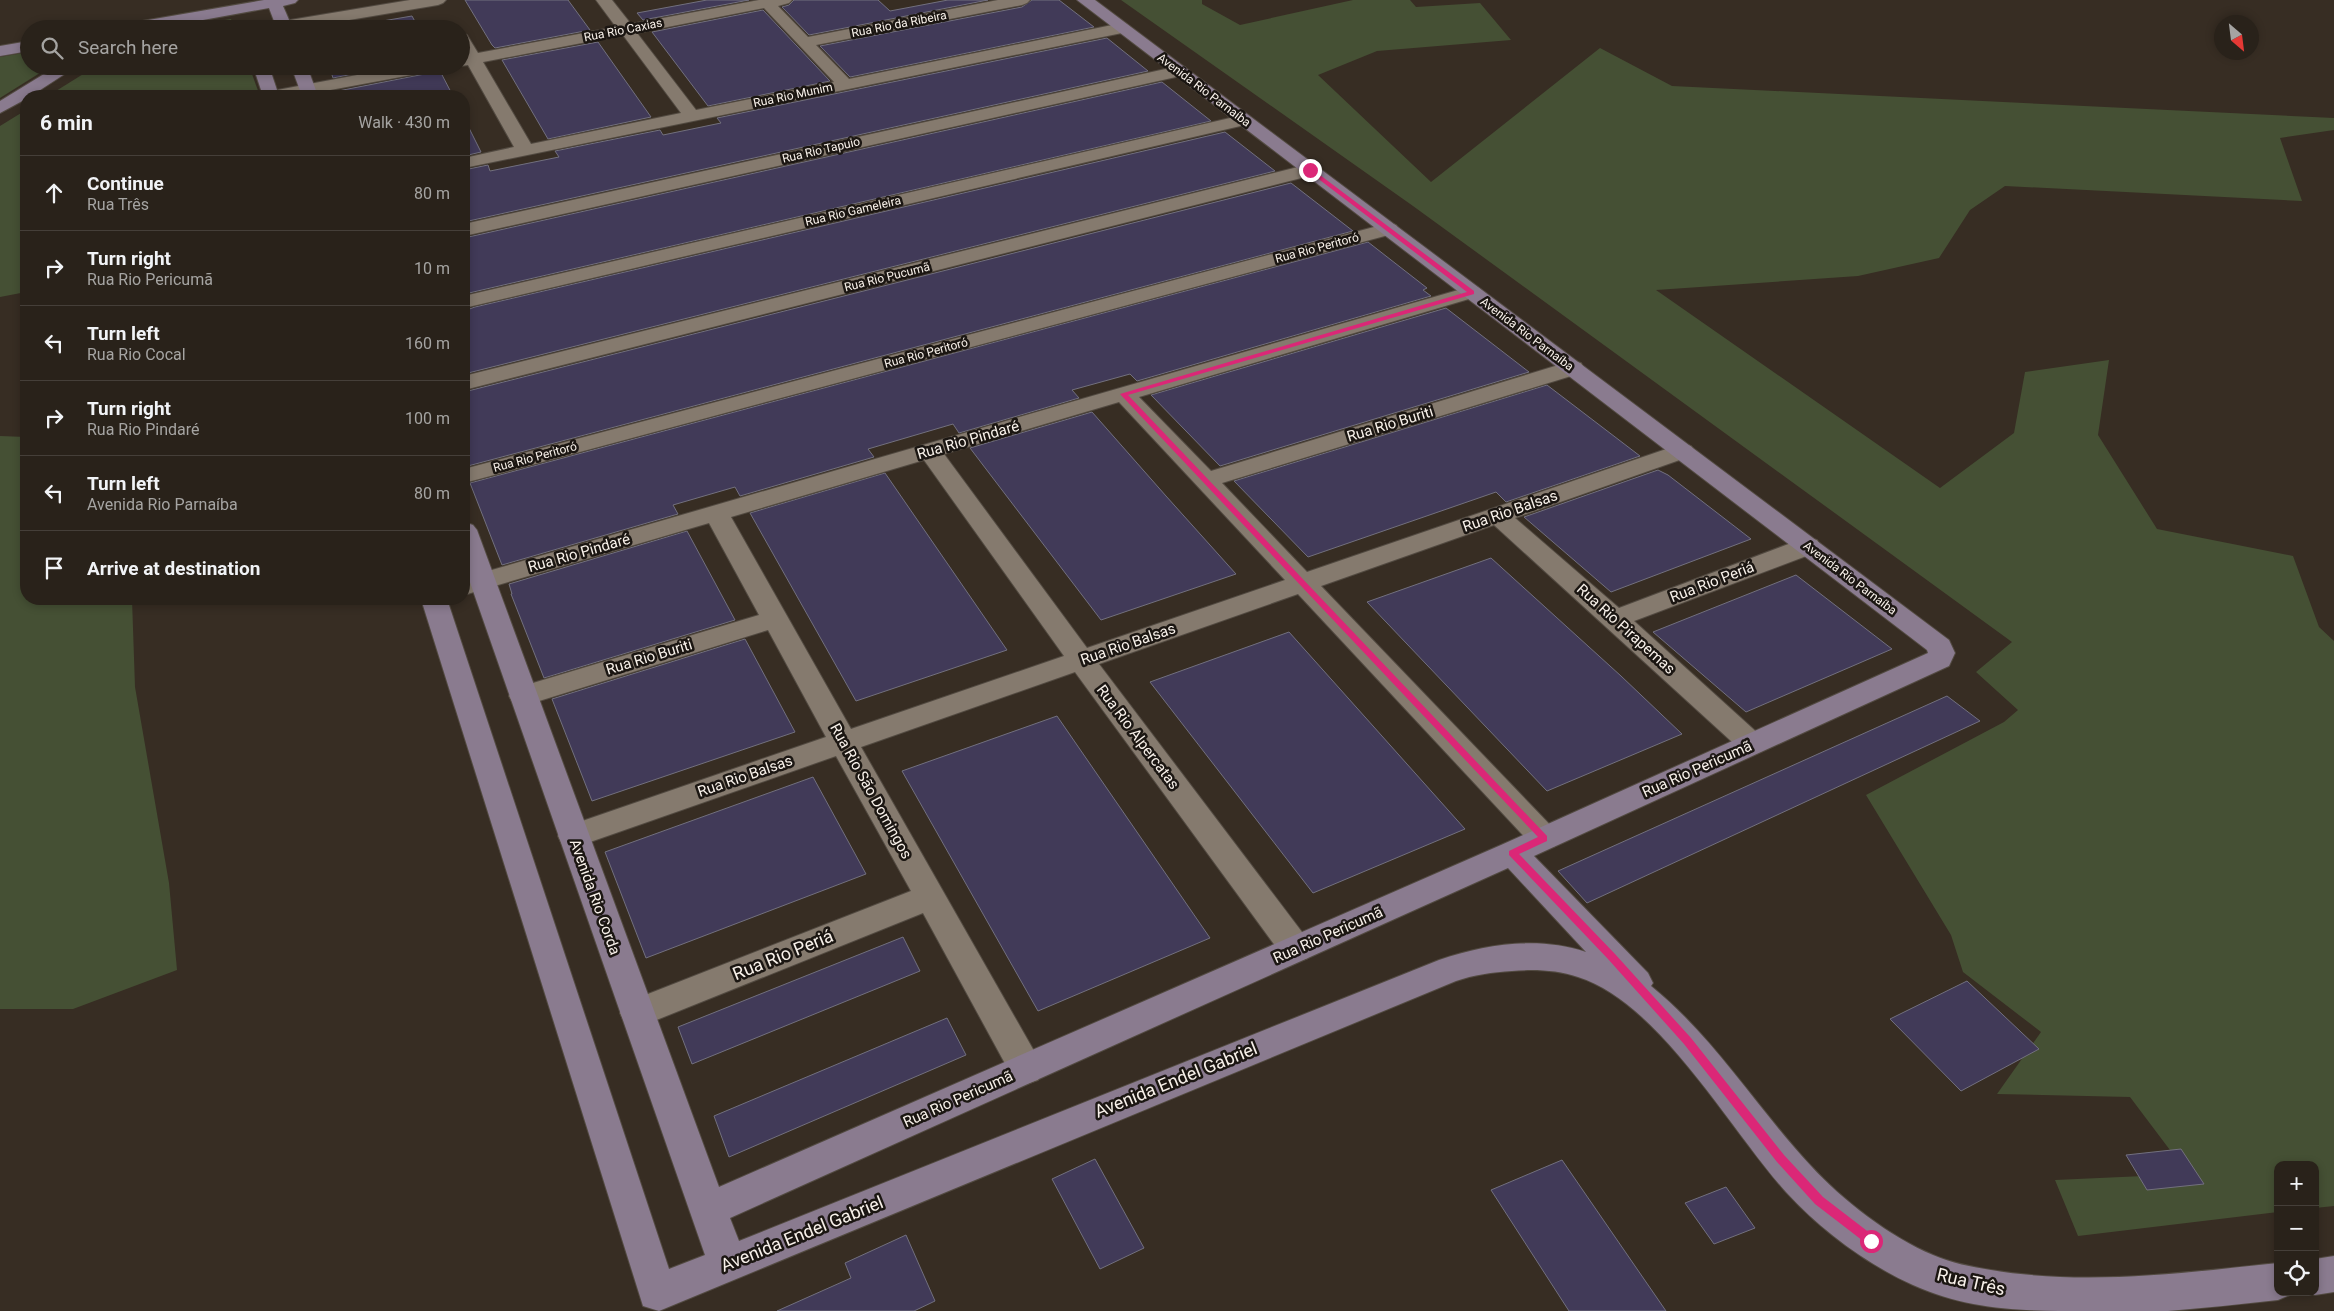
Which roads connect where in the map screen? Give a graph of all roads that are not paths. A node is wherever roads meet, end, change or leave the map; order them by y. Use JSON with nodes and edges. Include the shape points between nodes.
{"nodes":[{"id":1,"x":290,"y":0,"type":"edge"},
{"id":2,"x":439,"y":0,"type":"edge"},
{"id":3,"x":604,"y":0,"type":"edge"},
{"id":4,"x":784,"y":0,"type":"edge"},
{"id":5,"x":1022,"y":0,"type":"edge"},
{"id":6,"x":1085,"y":0,"type":"edge"},
{"id":7,"x":273,"y":1,"type":"edge"},
{"id":8,"x":766,"y":3,"type":"junction"},
{"id":9,"x":243,"y":10,"type":"edge"},
{"id":10,"x":181,"y":20,"type":"edge"},
{"id":11,"x":281,"y":20,"type":"edge"},
{"id":12,"x":328,"y":20,"type":"edge"},
{"id":13,"x":450,"y":20,"type":"edge"},
{"id":14,"x":1122,"y":28,"type":"junction"},
{"id":15,"x":626,"y":30,"type":"junction"},
{"id":16,"x":805,"y":42,"type":"junction"},
{"id":17,"x":20,"y":48,"type":"edge"},
{"id":18,"x":0,"y":51,"type":"edge"},
{"id":19,"x":470,"y":59,"type":"edge"},
{"id":20,"x":470,"y":65,"type":"edge"},
{"id":21,"x":1179,"y":71,"type":"junction"},
{"id":22,"x":54,"y":75,"type":"edge"},
{"id":23,"x":264,"y":75,"type":"edge"},
{"id":24,"x":302,"y":75,"type":"edge"},
{"id":25,"x":392,"y":75,"type":"edge"},
{"id":26,"x":845,"y":84,"type":"junction"},
{"id":27,"x":30,"y":90,"type":"edge"},
{"id":28,"x":270,"y":90,"type":"edge"},
{"id":29,"x":308,"y":90,"type":"edge"},
{"id":30,"x":323,"y":90,"type":"edge"},
{"id":31,"x":20,"y":96,"type":"edge"},
{"id":32,"x":0,"y":108,"type":"edge"},
{"id":33,"x":692,"y":116,"type":"junction"},
{"id":34,"x":1243,"y":120,"type":"junction"},
{"id":35,"x":525,"y":150,"type":"junction"},
{"id":36,"x":470,"y":162,"type":"edge"},
{"id":37,"x":1310,"y":170,"type":"junction"},
{"id":38,"x":470,"y":229,"type":"edge"},
{"id":39,"x":1389,"y":229,"type":"junction"},
{"id":40,"x":1472,"y":292,"type":"junction"},
{"id":41,"x":470,"y":301,"type":"edge"},
{"id":42,"x":1573,"y":368,"type":"junction"},
{"id":43,"x":470,"y":382,"type":"edge"},
{"id":44,"x":1124,"y":394,"type":"junction"},
{"id":45,"x":930,"y":451,"type":"junction"},
{"id":46,"x":1683,"y":451,"type":"junction"},
{"id":47,"x":470,"y":474,"type":"edge"},
{"id":48,"x":1206,"y":480,"type":"junction"},
{"id":49,"x":716,"y":513,"type":"junction"},
{"id":50,"x":1497,"y":515,"type":"junction"},
{"id":51,"x":1808,"y":546,"type":"junction"},
{"id":52,"x":470,"y":566,"type":"edge"},
{"id":53,"x":1304,"y":582,"type":"junction"},
{"id":54,"x":473,"y":584,"type":"edge"},
{"id":55,"x":436,"y":605,"type":"edge"},
{"id":56,"x":775,"y":619,"type":"junction"},
{"id":57,"x":1615,"y":619,"type":"junction"},
{"id":58,"x":1942,"y":652,"type":"joint"},
{"id":59,"x":1081,"y":660,"type":"junction"},
{"id":60,"x":523,"y":696,"type":"junction"},
{"id":61,"x":844,"y":742,"type":"junction"},
{"id":62,"x":1752,"y":744,"type":"junction"},
{"id":63,"x":573,"y":836,"type":"junction"},
{"id":64,"x":1544,"y":838,"type":"junction"},
{"id":65,"x":1512,"y":853,"type":"junction"},
{"id":66,"x":930,"y":897,"type":"junction"},
{"id":67,"x":1296,"y":949,"type":"junction"},
{"id":68,"x":637,"y":1013,"type":"junction"},
{"id":69,"x":1688,"y":1041,"type":"junction"},
{"id":70,"x":1026,"y":1069,"type":"junction"},
{"id":71,"x":708,"y":1210,"type":"junction"},
{"id":72,"x":728,"y":1264,"type":"junction"},
{"id":73,"x":2334,"y":1274,"type":"edge"},
{"id":74,"x":2319,"y":1276,"type":"edge"},
{"id":75,"x":2274,"y":1281,"type":"edge"},
{"id":76,"x":2137,"y":1297,"type":"junction"},
{"id":77,"x":2096,"y":1311,"type":"edge"}],
"edges":[{"from":1,"to":7,"type":"street"},
{"from":2,"to":12,"type":"street"},
{"from":2,"to":13,"type":"street"},
{"from":3,"to":15,"type":"street"},
{"from":4,"to":8,"type":"street","name":"Rua Rio Caxias"},
{"from":5,"to":16,"type":"street","name":"Rua Rio da Ribeira"},
{"from":6,"to":14,"type":"street","name":"Avenida Rio Parnaíba"},
{"from":7,"to":9,"type":"street"},
{"from":7,"to":11,"type":"street"},
{"from":8,"to":15,"type":"street","name":"Rua Rio Caxias"},
{"from":8,"to":16,"type":"street"},
{"from":9,"to":10,"type":"street"},
{"from":14,"to":21,"type":"street","name":"Avenida Rio Parnaíba"},
{"from":14,"to":26,"type":"street","name":"Rua Rio Munim"},
{"from":15,"to":19,"type":"street","name":"Rua Rio Caxias"},
{"from":15,"to":33,"type":"street"},
{"from":16,"to":26,"type":"street"},
{"from":17,"to":18,"type":"street"},
{"from":20,"to":35,"type":"street"},
{"from":21,"to":34,"type":"street","name":"Avenida Rio Parnaíba"},
{"from":21,"to":38,"type":"street","name":"Rua Rio Tapuio"},
{"from":22,"to":27,"type":"street"},
{"from":23,"to":28,"type":"street"},
{"from":24,"to":29,"type":"street"},
{"from":25,"to":30,"type":"street"},
{"from":26,"to":33,"type":"street","name":"Rua Rio Munim"},
{"from":31,"to":32,"type":"street"},
{"from":33,"to":35,"type":"street","name":"Rua Rio Munim"},
{"from":34,"to":37,"type":"street","name":"Avenida Rio Parnaíba"},
{"from":34,"to":41,"type":"street","name":"Rua Rio Gameleira"},
{"from":35,"to":36,"type":"street","name":"Rua Rio Munim"},
{"from":37,"to":39,"type":"street","name":"Avenida Rio Parnaíba"},
{"from":37,"to":43,"type":"street","name":"Rua Rio Pucumã"},
{"from":39,"to":40,"type":"street","name":"Avenida Rio Parnaíba"},
{"from":39,"to":47,"type":"street","name":"Rua Rio Peritoró"},
{"from":40,"to":42,"type":"street","name":"Avenida Rio Parnaíba"},
{"from":40,"to":44,"type":"street","name":"Rua Rio Pindaré"},
{"from":42,"to":46,"type":"street","name":"Avenida Rio Parnaíba"},
{"from":42,"to":48,"type":"street","name":"Rua Rio Buriti"},
{"from":44,"to":45,"type":"street","name":"Rua Rio Pindaré"},
{"from":44,"to":48,"type":"street"},
{"from":45,"to":49,"type":"street","name":"Rua Rio Pindaré"},
{"from":45,"to":59,"type":"street","name":"Rua Rio Alpercatas"},
{"from":46,"to":50,"type":"street","name":"Rua Rio Balsas"},
{"from":46,"to":51,"type":"street","name":"Avenida Rio Parnaíba"},
{"from":48,"to":53,"type":"street"},
{"from":49,"to":54,"type":"street","name":"Rua Rio Pindaré"},
{"from":49,"to":56,"type":"street","name":"Rua Rio São Domingos"},
{"from":50,"to":53,"type":"street","name":"Rua Rio Balsas"},
{"from":50,"to":57,"type":"street","name":"Rua Rio Pirapemas"},
{"from":51,"to":57,"type":"street","name":"Rua Rio Periá"},
{"from":51,"to":58,"type":"street","name":"Avenida Rio Parnaíba","via":[[1938,644]]},
{"from":52,"to":54,"type":"street","name":"Avenida Rio Corda"},
{"from":53,"to":59,"type":"street","name":"Rua Rio Balsas"},
{"from":53,"to":64,"type":"street"},
{"from":54,"to":60,"type":"street","name":"Avenida Rio Corda"},
{"from":55,"to":72,"type":"street","name":"Avenida Endel Gabriel","via":[[657,1293]]},
{"from":56,"to":60,"type":"street","name":"Rua Rio Buriti"},
{"from":56,"to":61,"type":"street","name":"Rua Rio São Domingos"},
{"from":57,"to":62,"type":"street","name":"Rua Rio Pirapemas"},
{"from":58,"to":62,"type":"street","name":"Rua Rio Pericumã","via":[[1939,659]]},
{"from":59,"to":61,"type":"street","name":"Rua Rio Balsas"},
{"from":59,"to":67,"type":"street","name":"Rua Rio Alpercatas"},
{"from":60,"to":63,"type":"street","name":"Avenida Rio Corda"},
{"from":61,"to":63,"type":"street","name":"Rua Rio Balsas"},
{"from":61,"to":66,"type":"street","name":"Rua Rio São Domingos"},
{"from":62,"to":64,"type":"street","name":"Rua Rio Pericumã"},
{"from":63,"to":68,"type":"street","name":"Avenida Rio Corda"},
{"from":64,"to":65,"type":"street","name":"Rua Rio Pericumã"},
{"from":65,"to":67,"type":"street","name":"Rua Rio Pericumã"},
{"from":65,"to":69,"type":"street","name":"Rua Três","via":[[1612,956]]},
{"from":66,"to":68,"type":"street","name":"Rua Rio Periá"},
{"from":66,"to":70,"type":"street","name":"Rua Rio São Domingos"},
{"from":67,"to":70,"type":"street","name":"Rua Rio Pericumã"},
{"from":68,"to":71,"type":"street","name":"Avenida Rio Corda"},
{"from":69,"to":72,"type":"street","name":"Avenida Endel Gabriel","via":[[1619,981],[1594,968],[1538,956],[1464,965]]},
{"from":69,"to":76,"type":"street","name":"Rua Três","via":[[1780,1159],[1819,1201],[1871,1241],[1928,1272],[1965,1284],[2031,1295]]},
{"from":70,"to":71,"type":"street","name":"Rua Rio Pericumã"},
{"from":71,"to":72,"type":"street","name":"Avenida Rio Corda"},
{"from":73,"to":74,"type":"street"},
{"from":75,"to":76,"type":"street","name":"Rua Três"},
{"from":76,"to":77,"type":"street"}]}
